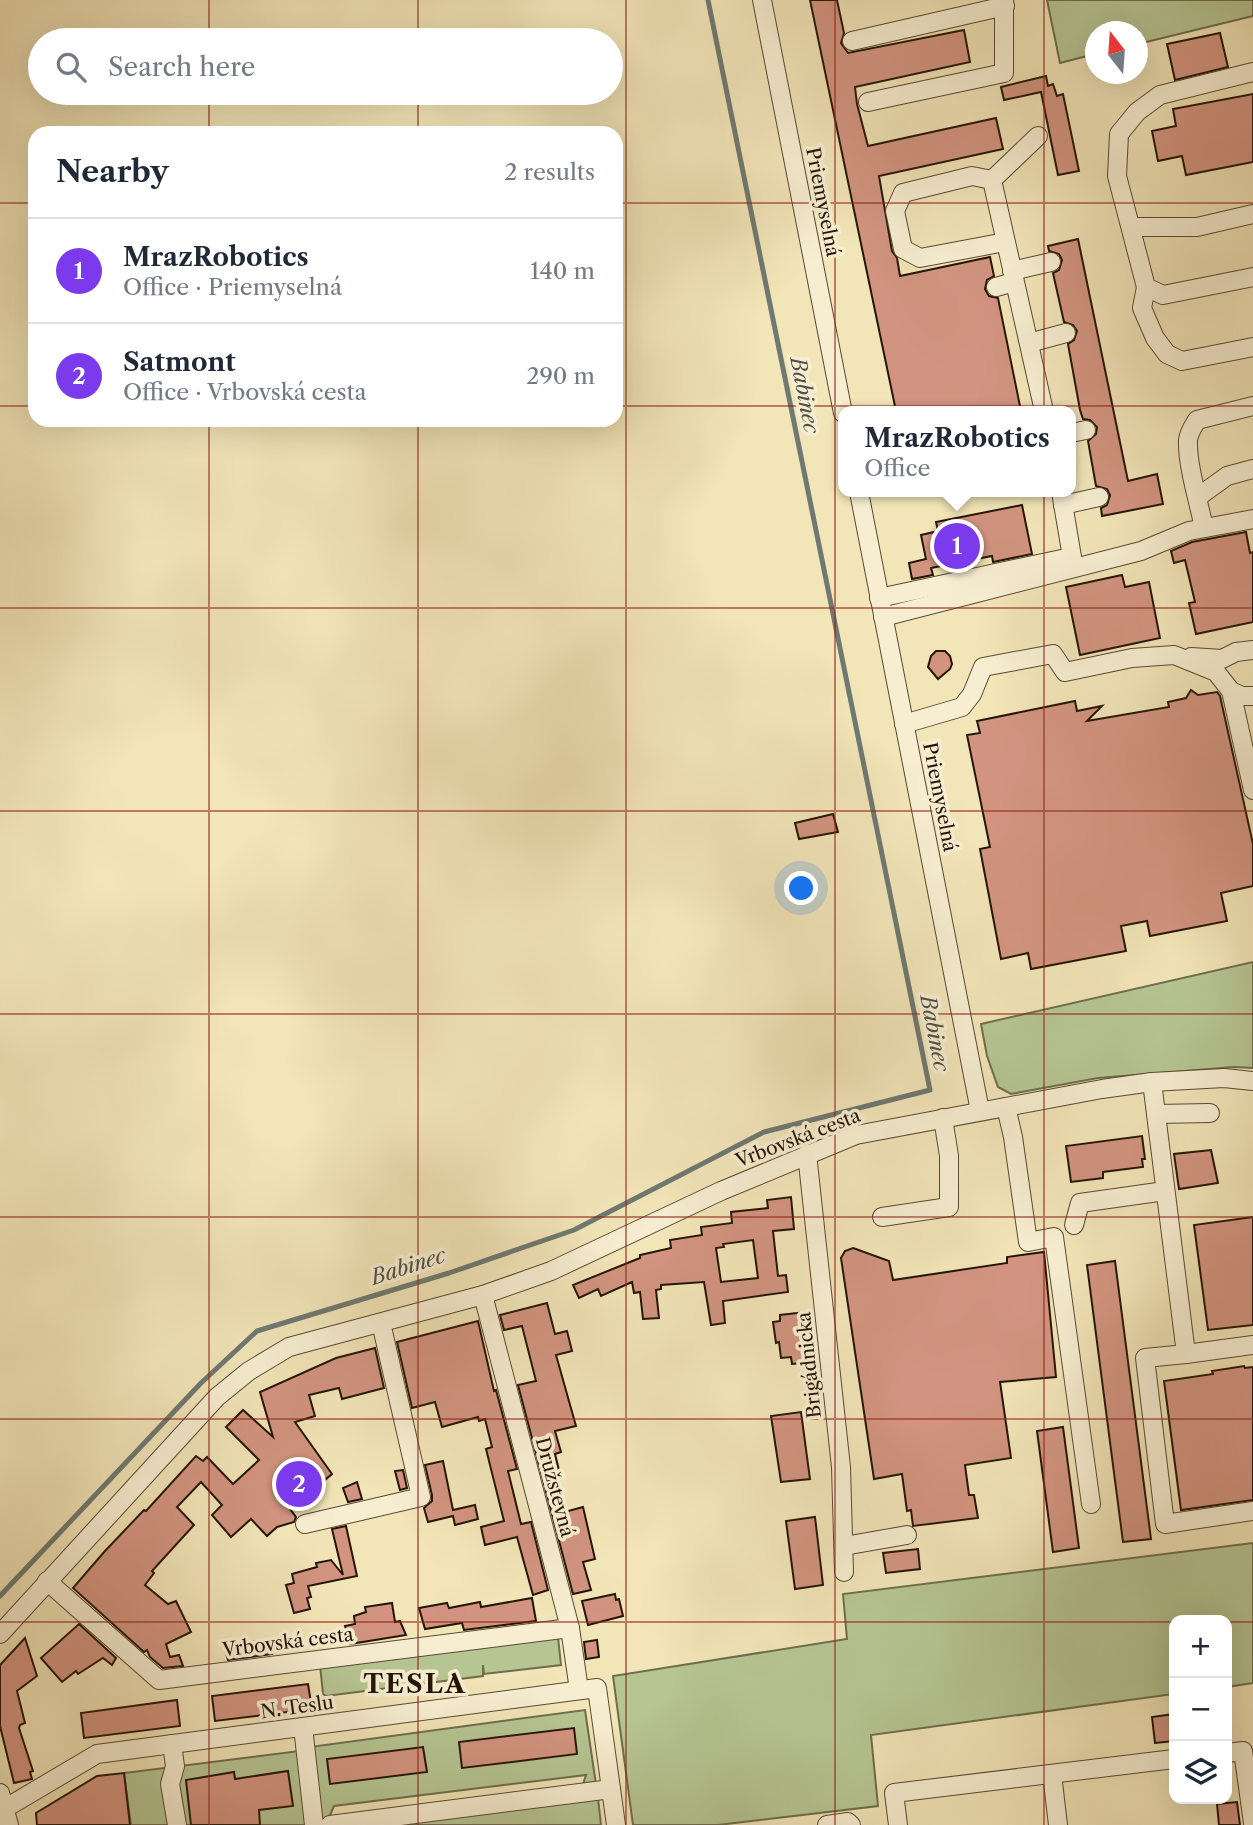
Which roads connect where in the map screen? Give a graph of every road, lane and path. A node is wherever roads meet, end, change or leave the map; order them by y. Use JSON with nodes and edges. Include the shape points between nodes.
{"nodes":[{"id":1,"x":762,"y":0,"type":"edge"},
{"id":2,"x":1004,"y":3,"type":"edge"},
{"id":3,"x":852,"y":41,"type":"dead end"},
{"id":4,"x":1253,"y":72,"type":"edge"},
{"id":5,"x":868,"y":102,"type":"dead end"},
{"id":6,"x":1038,"y":136,"type":"dead end"},
{"id":7,"x":992,"y":180,"type":"junction"},
{"id":8,"x":1253,"y":214,"type":"edge"},
{"id":9,"x":1131,"y":227,"type":"junction"},
{"id":10,"x":1005,"y":242,"type":"junction"},
{"id":11,"x":1051,"y":262,"type":"dead end"},
{"id":12,"x":1013,"y":277,"type":"junction"},
{"id":13,"x":1253,"y":277,"type":"edge"},
{"id":14,"x":996,"y":287,"type":"dead end"},
{"id":15,"x":1146,"y":287,"type":"junction"},
{"id":16,"x":1066,"y":333,"type":"dead end"},
{"id":17,"x":1028,"y":343,"type":"junction"},
{"id":18,"x":1253,"y":347,"type":"edge"},
{"id":19,"x":842,"y":406,"type":"edge"},
{"id":20,"x":1043,"y":406,"type":"edge"},
{"id":21,"x":1253,"y":406,"type":"edge"},
{"id":22,"x":1253,"y":469,"type":"edge"},
{"id":23,"x":860,"y":497,"type":"edge"},
{"id":24,"x":1098,"y":497,"type":"dead end"},
{"id":25,"x":1198,"y":497,"type":"junction"},
{"id":26,"x":1062,"y":499,"type":"edge"},
{"id":27,"x":1253,"y":519,"type":"edge"},
{"id":28,"x":1204,"y":528,"type":"junction"},
{"id":29,"x":1160,"y":533,"type":"dead end"},
{"id":30,"x":1072,"y":557,"type":"junction"},
{"id":31,"x":879,"y":598,"type":"junction"},
{"id":32,"x":883,"y":617,"type":"junction"},
{"id":33,"x":1253,"y":650,"type":"edge"},
{"id":34,"x":1219,"y":665,"type":"junction"},
{"id":35,"x":1231,"y":691,"type":"junction"},
{"id":36,"x":1253,"y":696,"type":"edge"},
{"id":37,"x":904,"y":724,"type":"junction"},
{"id":38,"x":1253,"y":790,"type":"edge"},
{"id":39,"x":1253,"y":1081,"type":"edge"},
{"id":40,"x":1152,"y":1082,"type":"junction"},
{"id":41,"x":1006,"y":1107,"type":"junction"},
{"id":42,"x":980,"y":1111,"type":"junction"},
{"id":43,"x":1210,"y":1113,"type":"dead end"},
{"id":44,"x":1156,"y":1114,"type":"junction"},
{"id":45,"x":943,"y":1118,"type":"junction"},
{"id":46,"x":807,"y":1154,"type":"junction"},
{"id":47,"x":1166,"y":1191,"type":"junction"},
{"id":48,"x":882,"y":1217,"type":"dead end"},
{"id":49,"x":1074,"y":1225,"type":"dead end"},
{"id":50,"x":483,"y":1295,"type":"junction"},
{"id":51,"x":381,"y":1323,"type":"junction"},
{"id":52,"x":1253,"y":1345,"type":"edge"},
{"id":53,"x":1186,"y":1354,"type":"junction"},
{"id":54,"x":1091,"y":1504,"type":"dead end"},
{"id":55,"x":1253,"y":1511,"type":"edge"},
{"id":56,"x":306,"y":1524,"type":"dead end"},
{"id":57,"x":907,"y":1535,"type":"dead end"},
{"id":58,"x":844,"y":1546,"type":"junction"},
{"id":59,"x":844,"y":1572,"type":"dead end"},
{"id":60,"x":47,"y":1581,"type":"junction"},
{"id":61,"x":570,"y":1628,"type":"junction"},
{"id":62,"x":0,"y":1633,"type":"edge"},
{"id":63,"x":579,"y":1690,"type":"junction"},
{"id":64,"x":303,"y":1727,"type":"junction"},
{"id":65,"x":172,"y":1744,"type":"junction"},
{"id":66,"x":1232,"y":1752,"type":"edge"},
{"id":67,"x":1169,"y":1760,"type":"edge"},
{"id":68,"x":1052,"y":1774,"type":"junction"},
{"id":69,"x":611,"y":1789,"type":"junction"},
{"id":70,"x":4,"y":1809,"type":"edge"},
{"id":71,"x":1253,"y":1823,"type":"edge"},
{"id":72,"x":177,"y":1825,"type":"edge"},
{"id":73,"x":314,"y":1825,"type":"edge"},
{"id":74,"x":330,"y":1825,"type":"edge"},
{"id":75,"x":616,"y":1825,"type":"edge"},
{"id":76,"x":827,"y":1825,"type":"edge"},
{"id":77,"x":851,"y":1825,"type":"edge"},
{"id":78,"x":898,"y":1825,"type":"edge"},
{"id":79,"x":1058,"y":1825,"type":"edge"}],
"edges":[{"from":1,"to":19,"type":"street","name":"Priemyselná"},
{"from":2,"to":3,"type":"street"},
{"from":2,"to":5,"type":"street","via":[[1003,72]]},
{"from":4,"to":9,"type":"street","via":[[1160,95],[1138,111],[1119,134],[1117,176]]},
{"from":6,"to":7,"type":"street"},
{"from":7,"to":10,"type":"street"},
{"from":7,"to":10,"type":"street","via":[[972,176],[903,193],[895,211],[903,249],[920,258]]},
{"from":8,"to":9,"type":"street","via":[[1197,227]]},
{"from":9,"to":15,"type":"street"},
{"from":10,"to":12,"type":"street"},
{"from":11,"to":12,"type":"street"},
{"from":12,"to":14,"type":"street"},
{"from":12,"to":17,"type":"street"},
{"from":13,"to":15,"type":"street","via":[[1163,295]]},
{"from":15,"to":18,"type":"street","via":[[1142,308],[1167,354],[1182,361]]},
{"from":16,"to":17,"type":"street"},
{"from":17,"to":20,"type":"street"},
{"from":21,"to":25,"type":"street","via":[[1197,420],[1191,429],[1189,452]]},
{"from":22,"to":25,"type":"street","via":[[1227,476]]},
{"from":23,"to":31,"type":"street","name":"Priemyselná"},
{"from":24,"to":26,"type":"street"},
{"from":25,"to":28,"type":"street"},
{"from":26,"to":30,"type":"street"},
{"from":27,"to":28,"type":"street"},
{"from":28,"to":32,"type":"street","via":[[1141,551]]},
{"from":29,"to":30,"type":"street"},
{"from":30,"to":31,"type":"street"},
{"from":31,"to":32,"type":"street","name":"Priemyselná"},
{"from":32,"to":37,"type":"street","name":"Priemyselná"},
{"from":33,"to":34,"type":"street","via":[[1236,652]]},
{"from":34,"to":35,"type":"street"},
{"from":34,"to":37,"type":"street","via":[[1174,656],[1132,658],[1065,672],[1053,654],[983,667],[962,707]]},
{"from":35,"to":36,"type":"street"},
{"from":35,"to":38,"type":"street"},
{"from":37,"to":42,"type":"street","name":"Priemyselná"},
{"from":39,"to":40,"type":"street","name":"Vrbovská cesta"},
{"from":40,"to":41,"type":"street","name":"Vrbovská cesta"},
{"from":40,"to":44,"type":"street"},
{"from":41,"to":42,"type":"street","name":"Vrbovská cesta"},
{"from":41,"to":54,"type":"street","via":[[1028,1242],[1054,1237]]},
{"from":42,"to":45,"type":"street","name":"Vrbovská cesta"},
{"from":43,"to":44,"type":"street"},
{"from":44,"to":47,"type":"street"},
{"from":45,"to":46,"type":"street","name":"Vrbovská cesta","via":[[856,1135]]},
{"from":45,"to":48,"type":"street","via":[[949,1207]]},
{"from":46,"to":50,"type":"street","name":"Vrbovská cesta","via":[[551,1271]]},
{"from":46,"to":58,"type":"street","name":"Brigádnicka","via":[[841,1467]]},
{"from":47,"to":49,"type":"street","via":[[1080,1203]]},
{"from":47,"to":53,"type":"street"},
{"from":50,"to":51,"type":"street","name":"Vrbovská cesta"},
{"from":50,"to":61,"type":"street","name":"Družstevná"},
{"from":51,"to":56,"type":"street","via":[[421,1497]]},
{"from":51,"to":60,"type":"street","name":"Vrbovská cesta","via":[[289,1348],[249,1371],[217,1397]]},
{"from":52,"to":53,"type":"street"},
{"from":53,"to":55,"type":"street","via":[[1146,1358],[1166,1524]]},
{"from":57,"to":58,"type":"street"},
{"from":58,"to":59,"type":"street","name":"Brigádnicka"},
{"from":60,"to":61,"type":"street","name":"Vrbovská cesta","via":[[159,1680]]},
{"from":60,"to":62,"type":"street","name":"Vrbovská cesta"},
{"from":61,"to":63,"type":"street","name":"Družstevná"},
{"from":63,"to":64,"type":"street","name":"N. Teslu"},
{"from":63,"to":69,"type":"street","via":[[597,1688]]},
{"from":64,"to":65,"type":"street","name":"N. Teslu"},
{"from":64,"to":73,"type":"street"},
{"from":65,"to":70,"type":"street","name":"N. Teslu","via":[[97,1754]]},
{"from":65,"to":72,"type":"street","via":[[175,1766],[170,1784]]},
{"from":66,"to":71,"type":"street","via":[[1243,1751]]},
{"from":67,"to":68,"type":"street"},
{"from":68,"to":78,"type":"street","via":[[894,1793]]},
{"from":68,"to":79,"type":"street"},
{"from":69,"to":74,"type":"street"},
{"from":69,"to":75,"type":"street"},
{"from":76,"to":77,"type":"street"}]}
